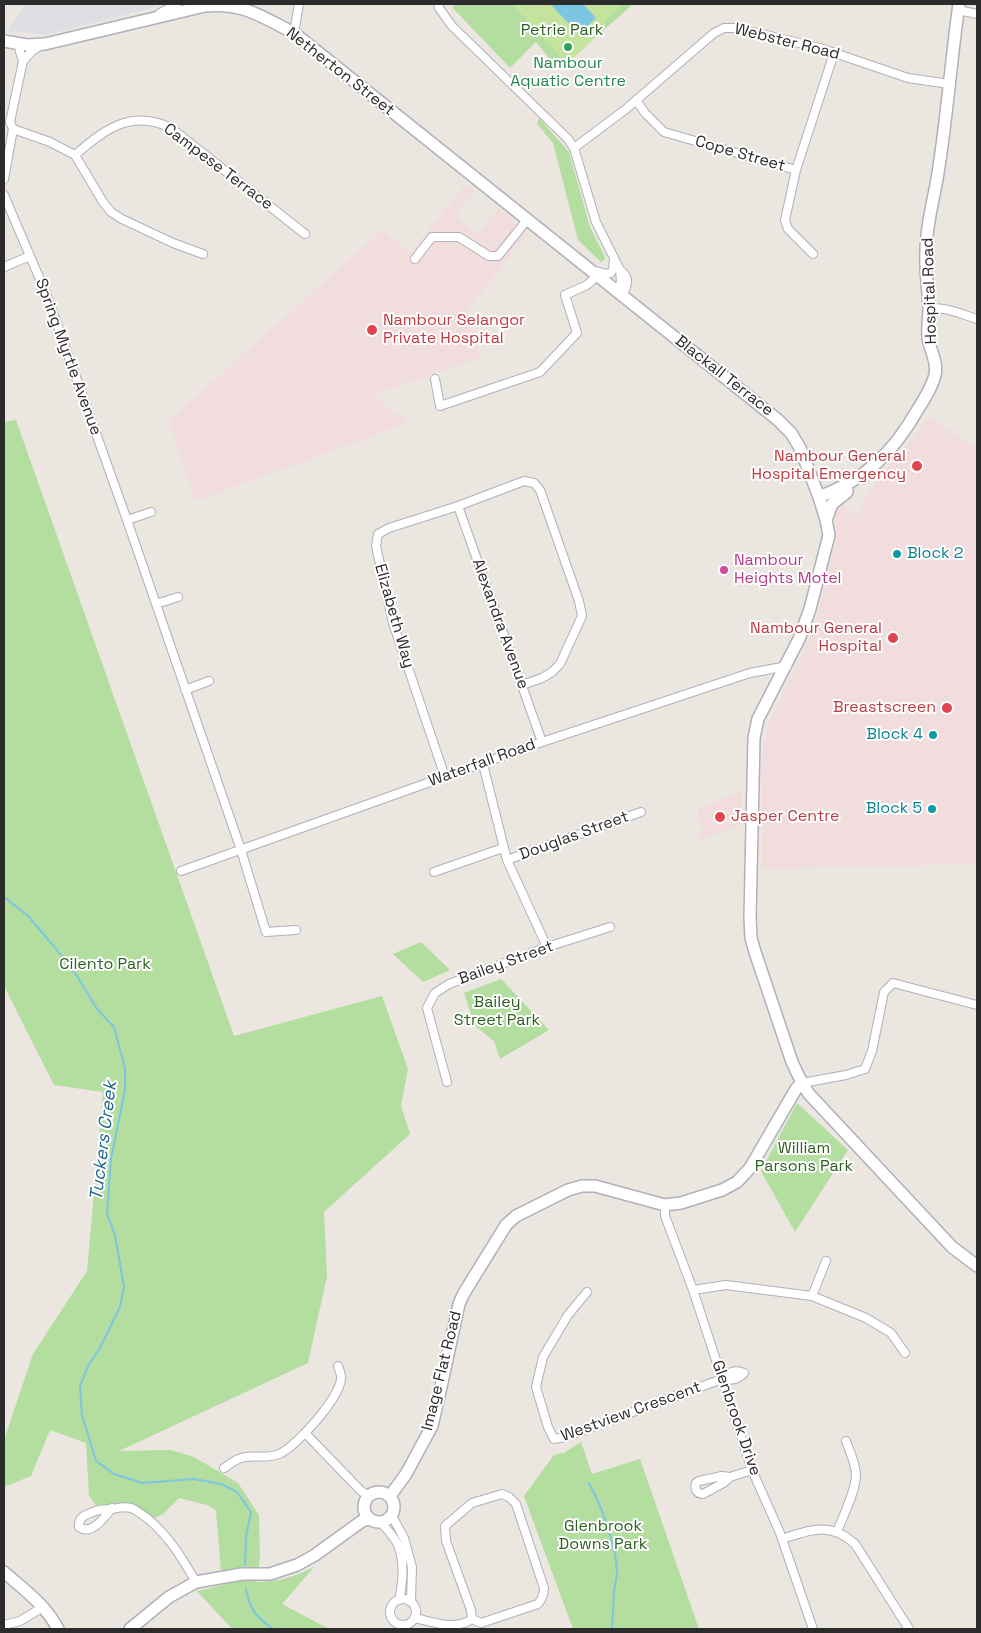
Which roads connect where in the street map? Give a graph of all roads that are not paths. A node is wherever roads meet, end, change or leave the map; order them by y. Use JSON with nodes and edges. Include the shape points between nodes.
{"nodes":[{"id":1,"x":177,"y":4,"type":"edge"},
{"id":2,"x":298,"y":4,"type":"edge"},
{"id":3,"x":438,"y":4,"type":"edge"},
{"id":4,"x":958,"y":7,"type":"edge"},
{"id":5,"x":977,"y":14,"type":"edge"},
{"id":6,"x":139,"y":21,"type":"junction"},
{"id":7,"x":294,"y":33,"type":"junction"},
{"id":8,"x":4,"y":41,"type":"edge"},
{"id":9,"x":19,"y":44,"type":"junction"},
{"id":10,"x":42,"y":44,"type":"junction"},
{"id":11,"x":834,"y":53,"type":"junction"},
{"id":12,"x":23,"y":61,"type":"junction"},
{"id":13,"x":949,"y":84,"type":"junction"},
{"id":14,"x":636,"y":100,"type":"junction"},
{"id":15,"x":13,"y":129,"type":"junction"},
{"id":16,"x":574,"y":148,"type":"junction"},
{"id":17,"x":75,"y":155,"type":"junction"},
{"id":18,"x":796,"y":170,"type":"junction"},
{"id":19,"x":4,"y":179,"type":"edge"},
{"id":20,"x":4,"y":196,"type":"edge"},
{"id":21,"x":527,"y":220,"type":"junction"},
{"id":22,"x":305,"y":234,"type":"dead end"},
{"id":23,"x":202,"y":254,"type":"dead end"},
{"id":24,"x":813,"y":254,"type":"dead end"},
{"id":25,"x":30,"y":256,"type":"junction"},
{"id":26,"x":415,"y":259,"type":"dead end"},
{"id":27,"x":614,"y":259,"type":"junction"},
{"id":28,"x":4,"y":267,"type":"edge"},
{"id":29,"x":593,"y":273,"type":"junction"},
{"id":30,"x":619,"y":293,"type":"junction"},
{"id":31,"x":929,"y":308,"type":"junction"},
{"id":32,"x":977,"y":319,"type":"edge"},
{"id":33,"x":435,"y":379,"type":"dead end"},
{"id":34,"x":848,"y":485,"type":"junction"},
{"id":35,"x":819,"y":497,"type":"junction"},
{"id":36,"x":458,"y":506,"type":"junction"},
{"id":37,"x":151,"y":512,"type":"dead end"},
{"id":38,"x":127,"y":520,"type":"junction"},
{"id":39,"x":826,"y":520,"type":"junction"},
{"id":40,"x":178,"y":597,"type":"dead end"},
{"id":41,"x":156,"y":604,"type":"junction"},
{"id":42,"x":787,"y":666,"type":"junction"},
{"id":43,"x":209,"y":681,"type":"dead end"},
{"id":44,"x":522,"y":685,"type":"junction"},
{"id":45,"x":185,"y":690,"type":"junction"},
{"id":46,"x":542,"y":742,"type":"junction"},
{"id":47,"x":483,"y":764,"type":"junction"},
{"id":48,"x":445,"y":777,"type":"junction"},
{"id":49,"x":640,"y":812,"type":"dead end"},
{"id":50,"x":503,"y":848,"type":"junction"},
{"id":51,"x":241,"y":850,"type":"junction"},
{"id":52,"x":506,"y":860,"type":"junction"},
{"id":53,"x":180,"y":871,"type":"dead end"},
{"id":54,"x":434,"y":872,"type":"dead end"},
{"id":55,"x":610,"y":927,"type":"dead end"},
{"id":56,"x":296,"y":930,"type":"dead end"},
{"id":57,"x":547,"y":947,"type":"junction"},
{"id":58,"x":977,"y":1005,"type":"edge"},
{"id":59,"x":447,"y":1082,"type":"dead end"},
{"id":60,"x":802,"y":1083,"type":"junction"},
{"id":61,"x":665,"y":1205,"type":"junction"},
{"id":62,"x":826,"y":1261,"type":"dead end"},
{"id":63,"x":977,"y":1266,"type":"edge"},
{"id":64,"x":693,"y":1290,"type":"junction"},
{"id":65,"x":588,"y":1292,"type":"dead end"},
{"id":66,"x":812,"y":1296,"type":"junction"},
{"id":67,"x":905,"y":1353,"type":"dead end"},
{"id":68,"x":338,"y":1366,"type":"dead end"},
{"id":69,"x":722,"y":1379,"type":"junction"},
{"id":70,"x":306,"y":1434,"type":"junction"},
{"id":71,"x":846,"y":1441,"type":"dead end"},
{"id":72,"x":224,"y":1468,"type":"dead end"},
{"id":73,"x":752,"y":1470,"type":"junction"},
{"id":74,"x":730,"y":1477,"type":"dead end"},
{"id":75,"x":369,"y":1496,"type":"junction"},
{"id":76,"x":390,"y":1496,"type":"junction"},
{"id":77,"x":112,"y":1508,"type":"dead end"},
{"id":78,"x":392,"y":1516,"type":"junction"},
{"id":79,"x":375,"y":1521,"type":"junction"},
{"id":80,"x":837,"y":1532,"type":"junction"},
{"id":81,"x":782,"y":1539,"type":"junction"},
{"id":82,"x":4,"y":1572,"type":"edge"},
{"id":83,"x":196,"y":1582,"type":"junction"},
{"id":84,"x":399,"y":1600,"type":"junction"},
{"id":85,"x":411,"y":1602,"type":"junction"},
{"id":86,"x":43,"y":1607,"type":"junction"},
{"id":87,"x":415,"y":1618,"type":"junction"},
{"id":88,"x":392,"y":1619,"type":"junction"},
{"id":89,"x":472,"y":1620,"type":"junction"},
{"id":90,"x":4,"y":1625,"type":"edge"},
{"id":91,"x":402,"y":1627,"type":"edge"},
{"id":92,"x":58,"y":1629,"type":"edge"},
{"id":93,"x":130,"y":1629,"type":"edge"},
{"id":94,"x":389,"y":1629,"type":"edge"},
{"id":95,"x":813,"y":1629,"type":"edge"},
{"id":96,"x":909,"y":1629,"type":"edge"}],
"edges":[{"from":1,"to":6,"type":"street"},
{"from":2,"to":7,"type":"street"},
{"from":3,"to":16,"type":"street","via":[[452,26]]},
{"from":4,"to":5,"type":"street"},
{"from":4,"to":13,"type":"main road","name":"Hospital Road"},
{"from":6,"to":7,"type":"main road","name":"Netherton Street","via":[[196,8],[230,5],[253,12]]},
{"from":6,"to":10,"type":"main road","name":"Netherton Street"},
{"from":7,"to":21,"type":"main road","name":"Netherton Street"},
{"from":8,"to":9,"type":"main road","name":"Netherton Street"},
{"from":9,"to":10,"type":"main road","name":"Netherton Street"},
{"from":9,"to":12,"type":"street"},
{"from":10,"to":12,"type":"street"},
{"from":11,"to":13,"type":"street","name":"Webster Road","via":[[908,78]]},
{"from":11,"to":14,"type":"street","name":"Webster Road","via":[[738,28],[724,28]]},
{"from":11,"to":18,"type":"street","name":"Cope Street"},
{"from":12,"to":15,"type":"street","via":[[10,122]]},
{"from":13,"to":31,"type":"main road","name":"Hospital Road","via":[[927,231]]},
{"from":14,"to":16,"type":"street","name":"Webster Road"},
{"from":14,"to":18,"type":"street","name":"Cope Street","via":[[664,132]]},
{"from":15,"to":17,"type":"street"},
{"from":15,"to":19,"type":"street"},
{"from":16,"to":27,"type":"street","via":[[594,216]]},
{"from":17,"to":22,"type":"street","name":"Campese Terrace","via":[[111,128],[132,120],[152,120],[172,128]]},
{"from":17,"to":23,"type":"street","via":[[111,212]]},
{"from":18,"to":24,"type":"street","via":[[785,220],[788,229]]},
{"from":20,"to":25,"type":"street","name":"Spring Myrtle Avenue"},
{"from":21,"to":26,"type":"street","via":[[498,256],[488,256],[459,237],[432,238]]},
{"from":21,"to":29,"type":"main road","name":"Netherton Street"},
{"from":25,"to":28,"type":"street"},
{"from":25,"to":38,"type":"street","name":"Spring Myrtle Avenue"},
{"from":27,"to":29,"type":"street","via":[[609,274]]},
{"from":27,"to":30,"type":"street","via":[[620,270]]},
{"from":29,"to":30,"type":"main road","name":"Netherton Street"},
{"from":29,"to":33,"type":"street","via":[[590,284],[564,295],[577,334],[540,372],[440,406]]},
{"from":30,"to":35,"type":"main road","name":"Blackall Terrace","via":[[784,425],[800,448]]},
{"from":31,"to":32,"type":"street"},
{"from":31,"to":34,"type":"main road","name":"Hospital Road","via":[[928,336],[935,370],[927,394],[895,445]]},
{"from":34,"to":35,"type":"main road","name":"Hospital Road"},
{"from":34,"to":39,"type":"main road","via":[[847,492],[832,504]]},
{"from":35,"to":39,"type":"main road","name":"Blackall Terrace"},
{"from":36,"to":44,"type":"street","name":"Alexandra Avenue"},
{"from":36,"to":44,"type":"street","via":[[524,481],[534,483],[540,490],[582,616],[560,664],[542,678]]},
{"from":36,"to":48,"type":"street","name":"Elizabeth Way","via":[[389,528],[378,534],[376,546],[393,622]]},
{"from":37,"to":38,"type":"street"},
{"from":38,"to":41,"type":"street","name":"Spring Myrtle Avenue"},
{"from":39,"to":42,"type":"main road","name":"Blackall Terrace","via":[[829,535],[813,600]]},
{"from":40,"to":41,"type":"street"},
{"from":41,"to":45,"type":"street","name":"Spring Myrtle Avenue"},
{"from":42,"to":46,"type":"street","name":"Waterfall Road","via":[[750,673]]},
{"from":42,"to":60,"type":"main road","name":"Blackall Terrace","via":[[758,719],[754,738],[750,917],[755,952]]},
{"from":43,"to":45,"type":"street"},
{"from":44,"to":46,"type":"street","name":"Alexandra Avenue"},
{"from":45,"to":51,"type":"street","name":"Spring Myrtle Avenue"},
{"from":46,"to":47,"type":"street","name":"Waterfall Road"},
{"from":47,"to":48,"type":"street","name":"Waterfall Road"},
{"from":47,"to":50,"type":"street"},
{"from":48,"to":51,"type":"street","name":"Waterfall Road"},
{"from":49,"to":52,"type":"street","name":"Douglas Street"},
{"from":50,"to":52,"type":"street"},
{"from":50,"to":54,"type":"street"},
{"from":51,"to":53,"type":"street","name":"Waterfall Road"},
{"from":51,"to":56,"type":"street","name":"Spring Myrtle Avenue","via":[[266,932]]},
{"from":52,"to":57,"type":"street"},
{"from":55,"to":57,"type":"street","name":"Bailey Street"},
{"from":57,"to":59,"type":"street","name":"Bailey Street","via":[[448,984],[435,993],[427,1008]]},
{"from":58,"to":60,"type":"street","via":[[893,982],[884,992],[865,1069]]},
{"from":60,"to":61,"type":"main road","name":"Image Flat Road","via":[[744,1176],[730,1186],[704,1196],[681,1204]]},
{"from":60,"to":63,"type":"main road","name":"Blackall Terrace","via":[[822,1109],[952,1248]]},
{"from":61,"to":64,"type":"street","name":"Glenbrook Drive","via":[[665,1216]]},
{"from":61,"to":76,"type":"main road","name":"Image Flat Road","via":[[595,1186],[582,1186],[522,1213],[506,1225],[459,1304],[432,1426]]},
{"from":62,"to":66,"type":"street"},
{"from":64,"to":66,"type":"street","via":[[726,1285]]},
{"from":64,"to":69,"type":"street","name":"Glenbrook Drive"},
{"from":65,"to":69,"type":"street","name":"Westview Crescent","via":[[568,1315],[543,1357],[539,1372],[536,1387],[554,1439]]},
{"from":66,"to":67,"type":"street","via":[[866,1318],[891,1333]]},
{"from":68,"to":70,"type":"street","via":[[342,1378],[338,1390]]},
{"from":69,"to":73,"type":"street","name":"Glenbrook Drive"},
{"from":70,"to":72,"type":"street","via":[[272,1457],[245,1457]]},
{"from":70,"to":75,"type":"street"},
{"from":71,"to":80,"type":"street","via":[[856,1476]]},
{"from":73,"to":74,"type":"street"},
{"from":73,"to":81,"type":"street","name":"Glenbrook Drive"},
{"from":75,"to":76,"type":"main road","via":[[377,1492]]},
{"from":75,"to":79,"type":"main road","via":[[364,1510]]},
{"from":76,"to":78,"type":"main road","via":[[395,1506]]},
{"from":77,"to":83,"type":"street","via":[[131,1508],[154,1524],[179,1552]]},
{"from":78,"to":79,"type":"main road","via":[[385,1522]]},
{"from":78,"to":85,"type":"street","via":[[404,1538],[412,1567]]},
{"from":79,"to":83,"type":"main road","via":[[362,1522],[298,1565],[270,1574],[242,1574]]},
{"from":79,"to":84,"type":"street","via":[[396,1542],[403,1579]]},
{"from":80,"to":81,"type":"street","via":[[812,1529]]},
{"from":80,"to":96,"type":"street","via":[[855,1544]]},
{"from":81,"to":95,"type":"street","name":"Glenbrook Drive"},
{"from":82,"to":86,"type":"main road"},
{"from":83,"to":93,"type":"main road","via":[[168,1597]]},
{"from":84,"to":85,"type":"street"},
{"from":84,"to":88,"type":"street","via":[[391,1608]]},
{"from":85,"to":87,"type":"street","via":[[416,1609]]},
{"from":86,"to":90,"type":"street"},
{"from":86,"to":92,"type":"main road"},
{"from":87,"to":89,"type":"street","via":[[452,1626]]},
{"from":87,"to":91,"type":"street"},
{"from":88,"to":91,"type":"street"},
{"from":88,"to":94,"type":"street"},
{"from":89,"to":89,"type":"street","via":[[487,1622],[538,1604],[544,1595],[516,1504],[502,1494],[472,1503],[445,1526],[446,1541]]}]}
